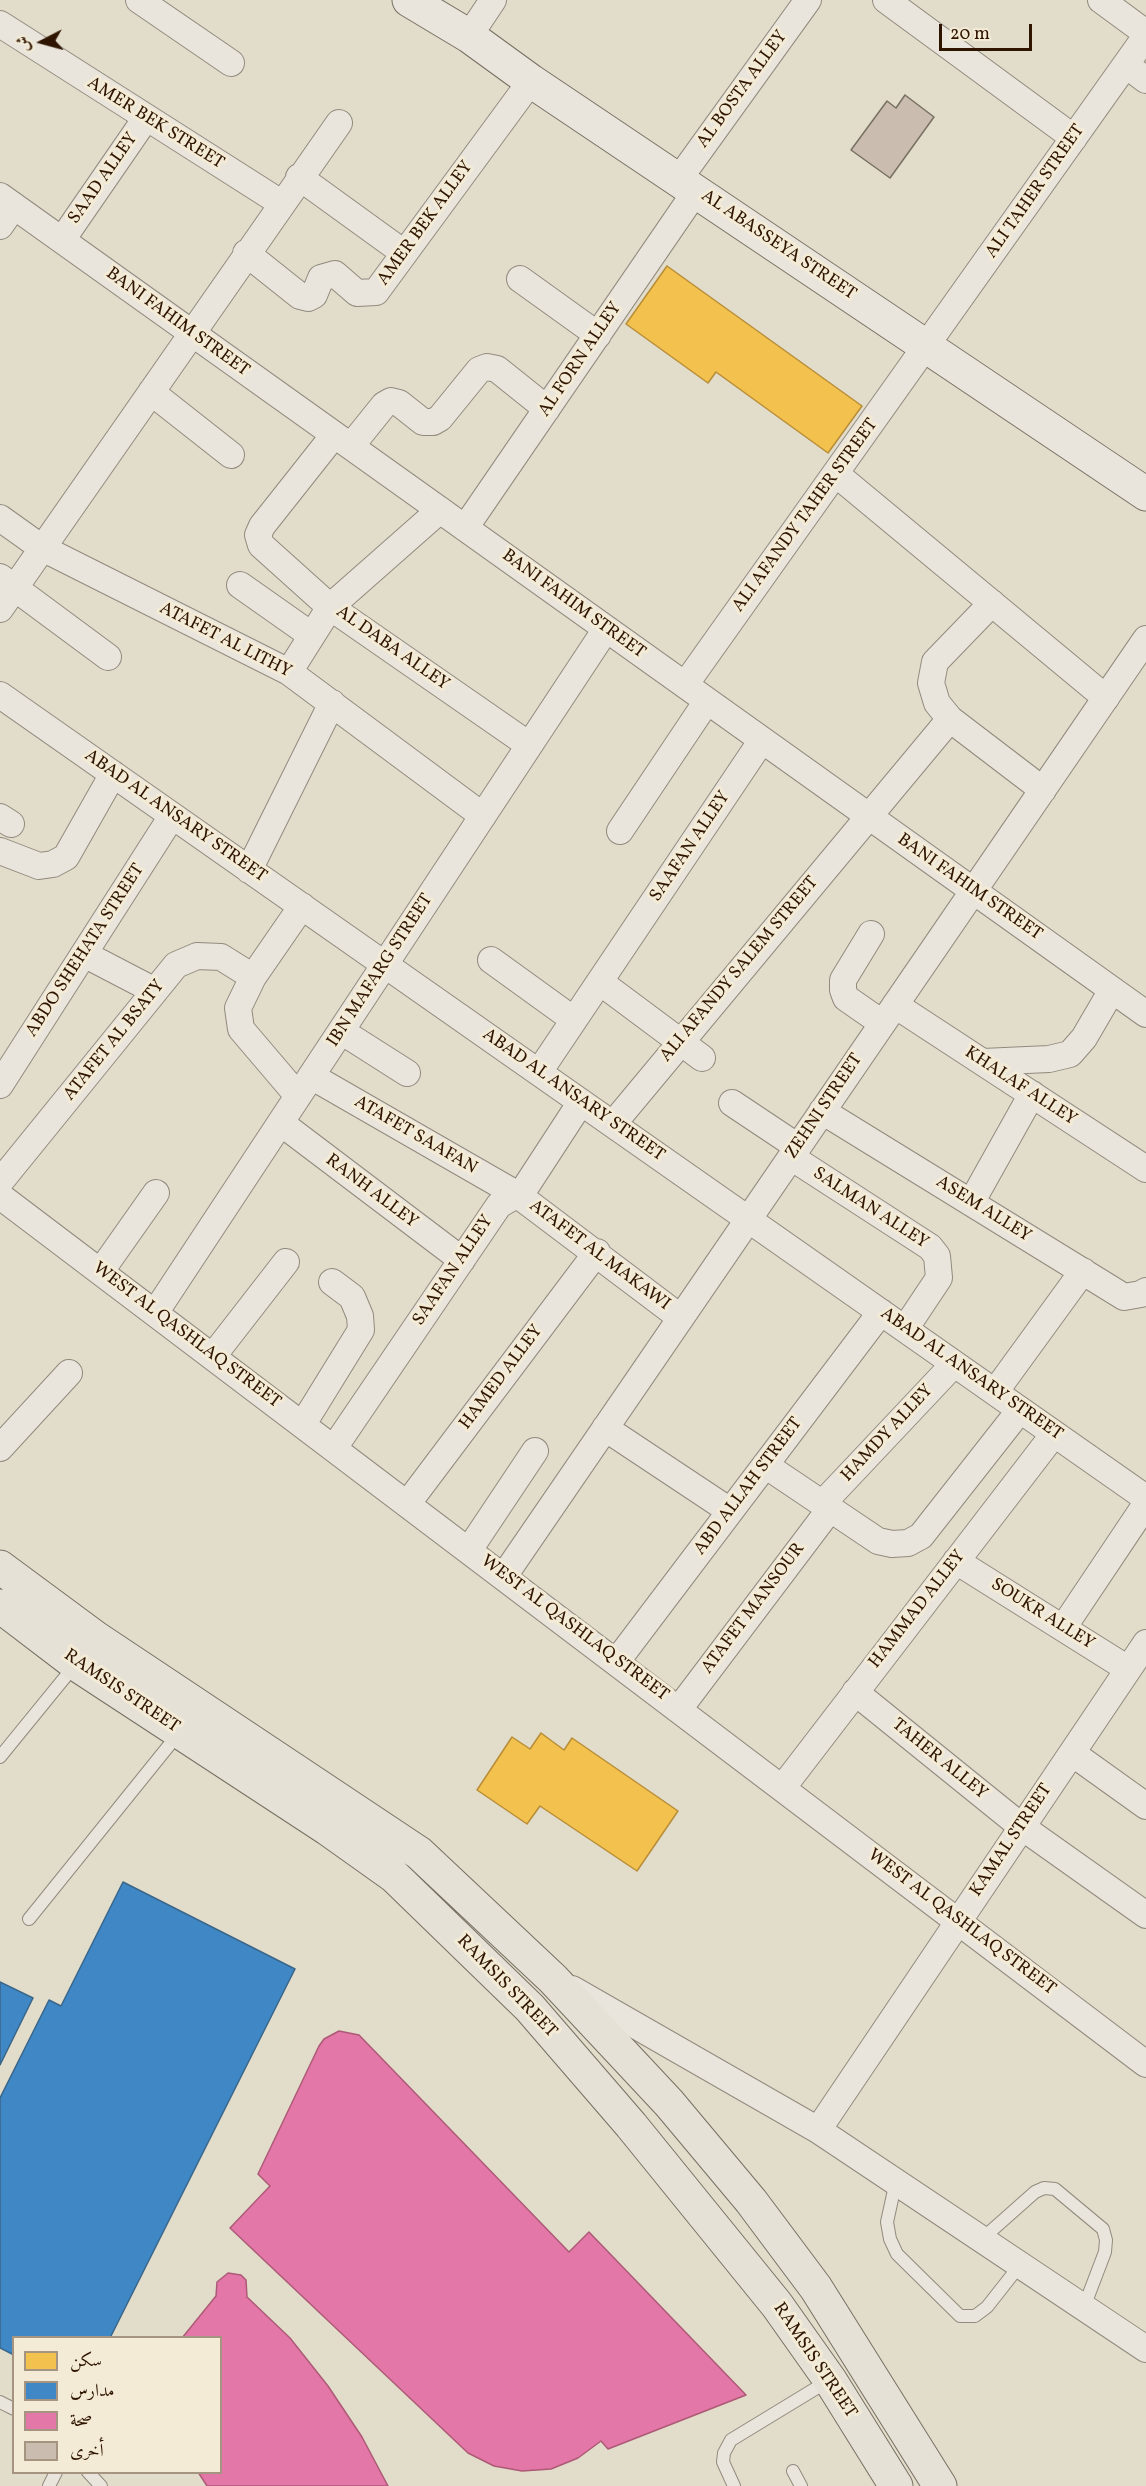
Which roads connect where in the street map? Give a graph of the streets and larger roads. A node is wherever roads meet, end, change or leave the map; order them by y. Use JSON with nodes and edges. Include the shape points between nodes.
{"nodes":[{"id":1,"x":139,"y":0,"type":"edge"},
{"id":2,"x":409,"y":0,"type":"edge"},
{"id":3,"x":494,"y":0,"type":"edge"},
{"id":4,"x":808,"y":0,"type":"edge"},
{"id":5,"x":886,"y":0,"type":"edge"},
{"id":6,"x":1101,"y":0,"type":"edge"},
{"id":7,"x":0,"y":24,"type":"edge"},
{"id":8,"x":1146,"y":35,"type":"edge"},
{"id":9,"x":469,"y":36,"type":"junction"},
{"id":10,"x":231,"y":63,"type":"dead end"},
{"id":11,"x":1136,"y":73,"type":"edge"},
{"id":12,"x":531,"y":81,"type":"junction"},
{"id":13,"x":146,"y":118,"type":"junction"},
{"id":14,"x":339,"y":123,"type":"dead end"},
{"id":15,"x":1074,"y":138,"type":"junction"},
{"id":16,"x":299,"y":177,"type":"junction"},
{"id":17,"x":688,"y":185,"type":"junction"},
{"id":18,"x":281,"y":203,"type":"junction"},
{"id":19,"x":5,"y":209,"type":"edge"},
{"id":20,"x":62,"y":240,"type":"junction"},
{"id":21,"x":246,"y":253,"type":"junction"},
{"id":22,"x":404,"y":253,"type":"junction"},
{"id":23,"x":520,"y":279,"type":"dead end"},
{"id":24,"x":191,"y":333,"type":"junction"},
{"id":25,"x":598,"y":335,"type":"junction"},
{"id":26,"x":926,"y":347,"type":"junction"},
{"id":27,"x":151,"y":392,"type":"junction"},
{"id":28,"x":547,"y":409,"type":"junction"},
{"id":29,"x":342,"y":441,"type":"junction"},
{"id":30,"x":231,"y":455,"type":"dead end"},
{"id":31,"x":836,"y":474,"type":"junction"},
{"id":32,"x":1146,"y":494,"type":"edge"},
{"id":33,"x":440,"y":510,"type":"junction"},
{"id":34,"x":0,"y":518,"type":"edge"},
{"id":35,"x":465,"y":528,"type":"junction"},
{"id":36,"x":42,"y":548,"type":"junction"},
{"id":37,"x":7,"y":582,"type":"edge"},
{"id":38,"x":240,"y":585,"type":"dead end"},
{"id":39,"x":992,"y":603,"type":"junction"},
{"id":40,"x":330,"y":606,"type":"junction"},
{"id":41,"x":0,"y":609,"type":"edge"},
{"id":42,"x":606,"y":629,"type":"junction"},
{"id":43,"x":311,"y":635,"type":"junction"},
{"id":44,"x":1146,"y":639,"type":"edge"},
{"id":45,"x":108,"y":657,"type":"dead end"},
{"id":46,"x":289,"y":672,"type":"junction"},
{"id":47,"x":685,"y":685,"type":"junction"},
{"id":48,"x":0,"y":695,"type":"edge"},
{"id":49,"x":1106,"y":698,"type":"junction"},
{"id":50,"x":707,"y":701,"type":"junction"},
{"id":51,"x":332,"y":703,"type":"junction"},
{"id":52,"x":951,"y":719,"type":"junction"},
{"id":53,"x":762,"y":740,"type":"junction"},
{"id":54,"x":529,"y":745,"type":"junction"},
{"id":55,"x":113,"y":774,"type":"junction"},
{"id":56,"x":1042,"y":790,"type":"junction"},
{"id":57,"x":867,"y":815,"type":"junction"},
{"id":58,"x":172,"y":816,"type":"junction"},
{"id":59,"x":483,"y":816,"type":"junction"},
{"id":60,"x":620,"y":831,"type":"dead end"},
{"id":61,"x":0,"y":850,"type":"edge"},
{"id":62,"x":249,"y":870,"type":"junction"},
{"id":63,"x":973,"y":891,"type":"junction"},
{"id":64,"x":302,"y":906,"type":"junction"},
{"id":65,"x":871,"y":934,"type":"dead end"},
{"id":66,"x":84,"y":954,"type":"junction"},
{"id":67,"x":491,"y":960,"type":"dead end"},
{"id":68,"x":385,"y":964,"type":"junction"},
{"id":69,"x":253,"y":977,"type":"junction"},
{"id":70,"x":600,"y":982,"type":"junction"},
{"id":71,"x":1112,"y":990,"type":"junction"},
{"id":72,"x":155,"y":991,"type":"junction"},
{"id":73,"x":889,"y":1014,"type":"junction"},
{"id":74,"x":1146,"y":1014,"type":"edge"},
{"id":75,"x":574,"y":1020,"type":"junction"},
{"id":76,"x":341,"y":1031,"type":"junction"},
{"id":77,"x":680,"y":1042,"type":"junction"},
{"id":78,"x":702,"y":1059,"type":"dead end"},
{"id":79,"x":983,"y":1062,"type":"junction"},
{"id":80,"x":539,"y":1072,"type":"junction"},
{"id":81,"x":407,"y":1073,"type":"dead end"},
{"id":82,"x":0,"y":1085,"type":"edge"},
{"id":83,"x":305,"y":1086,"type":"junction"},
{"id":84,"x":1032,"y":1094,"type":"junction"},
{"id":85,"x":581,"y":1102,"type":"junction"},
{"id":86,"x":732,"y":1103,"type":"dead end"},
{"id":87,"x":822,"y":1111,"type":"junction"},
{"id":88,"x":280,"y":1123,"type":"junction"},
{"id":89,"x":613,"y":1124,"type":"junction"},
{"id":90,"x":794,"y":1152,"type":"junction"},
{"id":91,"x":1144,"y":1162,"type":"edge"},
{"id":92,"x":0,"y":1182,"type":"edge"},
{"id":93,"x":156,"y":1193,"type":"dead end"},
{"id":94,"x":518,"y":1195,"type":"junction"},
{"id":95,"x":0,"y":1196,"type":"edge"},
{"id":96,"x":971,"y":1203,"type":"junction"},
{"id":97,"x":748,"y":1219,"type":"junction"},
{"id":98,"x":597,"y":1252,"type":"junction"},
{"id":99,"x":462,"y":1260,"type":"junction"},
{"id":100,"x":286,"y":1262,"type":"dead end"},
{"id":101,"x":101,"y":1271,"type":"junction"},
{"id":102,"x":1083,"y":1271,"type":"junction"},
{"id":103,"x":332,"y":1282,"type":"dead end"},
{"id":104,"x":1146,"y":1291,"type":"edge"},
{"id":105,"x":880,"y":1312,"type":"junction"},
{"id":106,"x":155,"y":1313,"type":"junction"},
{"id":107,"x":681,"y":1317,"type":"junction"},
{"id":108,"x":905,"y":1329,"type":"junction"},
{"id":109,"x":213,"y":1356,"type":"junction"},
{"id":110,"x":954,"y":1364,"type":"junction"},
{"id":111,"x":69,"y":1373,"type":"dead end"},
{"id":112,"x":995,"y":1392,"type":"junction"},
{"id":113,"x":1020,"y":1410,"type":"junction"},
{"id":114,"x":303,"y":1424,"type":"junction"},
{"id":115,"x":605,"y":1428,"type":"junction"},
{"id":116,"x":1054,"y":1434,"type":"junction"},
{"id":117,"x":0,"y":1448,"type":"edge"},
{"id":118,"x":334,"y":1448,"type":"junction"},
{"id":119,"x":535,"y":1451,"type":"dead end"},
{"id":120,"x":765,"y":1465,"type":"junction"},
{"id":121,"x":1146,"y":1498,"type":"edge"},
{"id":122,"x":408,"y":1503,"type":"junction"},
{"id":123,"x":1146,"y":1504,"type":"edge"},
{"id":124,"x":826,"y":1506,"type":"junction"},
{"id":125,"x":730,"y":1511,"type":"junction"},
{"id":126,"x":469,"y":1550,"type":"junction"},
{"id":127,"x":956,"y":1561,"type":"junction"},
{"id":128,"x":0,"y":1567,"type":"edge"},
{"id":129,"x":504,"y":1576,"type":"junction"},
{"id":130,"x":0,"y":1606,"type":"edge"},
{"id":131,"x":1063,"y":1628,"type":"junction"},
{"id":132,"x":1146,"y":1642,"type":"edge"},
{"id":133,"x":617,"y":1661,"type":"junction"},
{"id":134,"x":1128,"y":1669,"type":"junction"},
{"id":135,"x":855,"y":1692,"type":"junction"},
{"id":136,"x":679,"y":1708,"type":"junction"},
{"id":137,"x":1072,"y":1753,"type":"junction"},
{"id":138,"x":783,"y":1787,"type":"junction"},
{"id":139,"x":1146,"y":1806,"type":"edge"},
{"id":140,"x":1022,"y":1827,"type":"junction"},
{"id":141,"x":1146,"y":1916,"type":"edge"},
{"id":142,"x":958,"y":1921,"type":"junction"},
{"id":143,"x":553,"y":1979,"type":"junction"},
{"id":144,"x":1146,"y":2064,"type":"edge"},
{"id":145,"x":818,"y":2130,"type":"junction"},
{"id":146,"x":1146,"y":2349,"type":"edge"},
{"id":147,"x":896,"y":2486,"type":"edge"},
{"id":148,"x":940,"y":2486,"type":"edge"}],
"edges":[{"from":1,"to":10,"type":"street"},
{"from":2,"to":9,"type":"main road","name":"AL ABASSEYA STREET"},
{"from":3,"to":9,"type":"street"},
{"from":4,"to":17,"type":"street","name":"AL BOSTA ALLEY"},
{"from":5,"to":15,"type":"street"},
{"from":6,"to":8,"type":"street"},
{"from":7,"to":13,"type":"street","name":"AMER BEK STREET"},
{"from":8,"to":11,"type":"street","name":"ALI TAHER STREET"},
{"from":9,"to":12,"type":"main road","name":"AL ABASSEYA STREET"},
{"from":11,"to":15,"type":"street","name":"ALI TAHER STREET"},
{"from":12,"to":17,"type":"main road","name":"AL ABASSEYA STREET"},
{"from":12,"to":22,"type":"street","name":"AMER BEK ALLEY"},
{"from":13,"to":18,"type":"street","name":"AMER BEK STREET"},
{"from":13,"to":20,"type":"street","name":"SAAD ALLEY"},
{"from":14,"to":16,"type":"street"},
{"from":15,"to":26,"type":"street","name":"ALI TAHER STREET"},
{"from":16,"to":18,"type":"street"},
{"from":16,"to":22,"type":"street"},
{"from":17,"to":25,"type":"street","name":"AL FORN ALLEY"},
{"from":17,"to":26,"type":"main road","name":"AL ABASSEYA STREET"},
{"from":18,"to":21,"type":"street"},
{"from":19,"to":20,"type":"street","name":"BANI FAHIM STREET"},
{"from":20,"to":24,"type":"street","name":"BANI FAHIM STREET"},
{"from":21,"to":22,"type":"street","name":"AMER BEK ALLEY","via":[[300,296],[308,298],[314,295],[321,278],[335,274],[357,293],[376,292]]},
{"from":21,"to":24,"type":"street"},
{"from":23,"to":25,"type":"street"},
{"from":24,"to":27,"type":"street"},
{"from":24,"to":29,"type":"street","name":"BANI FAHIM STREET"},
{"from":25,"to":28,"type":"street","name":"AL FORN ALLEY"},
{"from":26,"to":31,"type":"street","name":"ALI AFANDY TAHER STREET"},
{"from":26,"to":32,"type":"main road","name":"AL ABASSEYA STREET"},
{"from":27,"to":30,"type":"street"},
{"from":27,"to":36,"type":"street"},
{"from":28,"to":29,"type":"street","via":[[496,369],[487,367],[479,370],[433,422],[423,422],[392,401]]},
{"from":28,"to":35,"type":"street","name":"AL FORN ALLEY"},
{"from":29,"to":33,"type":"street","name":"BANI FAHIM STREET"},
{"from":29,"to":40,"type":"street","name":"AL DABA ALLEY","via":[[262,526],[258,535],[261,545]]},
{"from":31,"to":39,"type":"street"},
{"from":31,"to":47,"type":"street","name":"ALI AFANDY TAHER STREET"},
{"from":33,"to":35,"type":"street","name":"BANI FAHIM STREET"},
{"from":33,"to":40,"type":"street"},
{"from":34,"to":36,"type":"street","name":"ATAFET AL LITHY"},
{"from":35,"to":42,"type":"street","name":"BANI FAHIM STREET"},
{"from":36,"to":37,"type":"street"},
{"from":36,"to":46,"type":"street","name":"ATAFET AL LITHY"},
{"from":37,"to":41,"type":"street"},
{"from":37,"to":45,"type":"street"},
{"from":38,"to":43,"type":"street"},
{"from":39,"to":49,"type":"street"},
{"from":39,"to":52,"type":"street","via":[[935,662],[931,683],[937,703]]},
{"from":40,"to":43,"type":"street"},
{"from":40,"to":54,"type":"street","name":"AL DABA ALLEY"},
{"from":42,"to":47,"type":"street","name":"BANI FAHIM STREET"},
{"from":42,"to":54,"type":"street","name":"IBN MAFARG STREET"},
{"from":43,"to":46,"type":"street"},
{"from":44,"to":49,"type":"street","name":"ZEHNI STREET"},
{"from":46,"to":51,"type":"street","name":"ATAFET AL LITHY"},
{"from":47,"to":50,"type":"street","name":"BANI FAHIM STREET"},
{"from":48,"to":55,"type":"street","name":"ABAD AL ANSARY STREET"},
{"from":49,"to":56,"type":"street","name":"ZEHNI STREET"},
{"from":50,"to":53,"type":"street","name":"BANI FAHIM STREET"},
{"from":50,"to":60,"type":"street"},
{"from":51,"to":59,"type":"street","name":"ATAFET AL LITHY"},
{"from":51,"to":62,"type":"street"},
{"from":52,"to":56,"type":"street"},
{"from":52,"to":57,"type":"street","name":"ALI AFANDY SALEM STREET"},
{"from":53,"to":57,"type":"street","name":"BANI FAHIM STREET"},
{"from":53,"to":70,"type":"street","name":"SAAFAN ALLEY"},
{"from":54,"to":59,"type":"street","name":"IBN MAFARG STREET"},
{"from":55,"to":58,"type":"street","name":"ABAD AL ANSARY STREET"},
{"from":55,"to":61,"type":"street","via":[[66,857],[39,866]]},
{"from":56,"to":63,"type":"street","name":"ZEHNI STREET"},
{"from":57,"to":63,"type":"street","name":"BANI FAHIM STREET"},
{"from":57,"to":77,"type":"street","name":"ALI AFANDY SALEM STREET"},
{"from":58,"to":62,"type":"street","name":"ABAD AL ANSARY STREET"},
{"from":58,"to":66,"type":"street","name":"ABDO SHEHATA STREET"},
{"from":59,"to":68,"type":"street","name":"IBN MAFARG STREET"},
{"from":62,"to":64,"type":"street","name":"ABAD AL ANSARY STREET"},
{"from":63,"to":71,"type":"street","name":"BANI FAHIM STREET"},
{"from":63,"to":73,"type":"street","name":"ZEHNI STREET"},
{"from":64,"to":68,"type":"street","name":"ABAD AL ANSARY STREET"},
{"from":64,"to":69,"type":"street","name":"ATAFET SAAFAN"},
{"from":65,"to":73,"type":"street","name":"KHALAF ALLEY","via":[[843,980],[843,990],[846,998]]},
{"from":66,"to":72,"type":"street"},
{"from":66,"to":82,"type":"street","name":"ABDO SHEHATA STREET"},
{"from":67,"to":75,"type":"street"},
{"from":68,"to":76,"type":"street","name":"IBN MAFARG STREET"},
{"from":68,"to":80,"type":"street","name":"ABAD AL ANSARY STREET"},
{"from":69,"to":72,"type":"street","name":"ATAFET AL BSATY","via":[[220,957],[196,956],[176,965]]},
{"from":69,"to":83,"type":"street","name":"ATAFET SAAFAN","via":[[238,1008],[241,1029]]},
{"from":70,"to":75,"type":"street","name":"SAAFAN ALLEY"},
{"from":70,"to":77,"type":"street"},
{"from":71,"to":74,"type":"street","name":"BANI FAHIM STREET"},
{"from":71,"to":79,"type":"street","via":[[1070,1054],[1049,1059]]},
{"from":72,"to":92,"type":"street","name":"ATAFET AL BSATY"},
{"from":73,"to":79,"type":"street","name":"KHALAF ALLEY"},
{"from":73,"to":87,"type":"street","name":"ZEHNI STREET"},
{"from":75,"to":80,"type":"street","name":"SAAFAN ALLEY"},
{"from":76,"to":81,"type":"street"},
{"from":76,"to":83,"type":"street","name":"IBN MAFARG STREET"},
{"from":77,"to":78,"type":"street"},
{"from":77,"to":89,"type":"street","name":"ALI AFANDY SALEM STREET"},
{"from":79,"to":84,"type":"street","name":"KHALAF ALLEY"},
{"from":80,"to":85,"type":"street","name":"ABAD AL ANSARY STREET"},
{"from":83,"to":88,"type":"street","name":"IBN MAFARG STREET"},
{"from":83,"to":94,"type":"street","name":"ATAFET SAAFAN"},
{"from":84,"to":91,"type":"street","name":"KHALAF ALLEY"},
{"from":84,"to":96,"type":"street"},
{"from":85,"to":89,"type":"street","name":"ABAD AL ANSARY STREET"},
{"from":85,"to":94,"type":"street","name":"SAAFAN ALLEY"},
{"from":86,"to":90,"type":"street"},
{"from":87,"to":90,"type":"street","name":"ZEHNI STREET"},
{"from":87,"to":96,"type":"street","name":"ASEM ALLEY"},
{"from":88,"to":99,"type":"street","name":"RANH ALLEY"},
{"from":88,"to":106,"type":"street","name":"IBN MAFARG STREET"},
{"from":89,"to":97,"type":"street","name":"ABAD AL ANSARY STREET"},
{"from":90,"to":97,"type":"street","name":"ZEHNI STREET"},
{"from":90,"to":108,"type":"street","name":"SALMAN ALLEY","via":[[938,1256],[939,1278]]},
{"from":93,"to":101,"type":"street"},
{"from":94,"to":98,"type":"street","name":"ATAFET AL MAKAWI"},
{"from":94,"to":99,"type":"street","name":"SAAFAN ALLEY","via":[[499,1205]]},
{"from":95,"to":101,"type":"street","name":"WEST AL QASHLAQ STREET"},
{"from":96,"to":102,"type":"street","name":"ASEM ALLEY"},
{"from":97,"to":105,"type":"street","name":"ABAD AL ANSARY STREET"},
{"from":97,"to":107,"type":"street","name":"ZEHNI STREET"},
{"from":98,"to":107,"type":"street","name":"ATAFET AL MAKAWI"},
{"from":98,"to":122,"type":"street","name":"HAMED ALLEY"},
{"from":99,"to":118,"type":"street","name":"SAAFAN ALLEY"},
{"from":100,"to":109,"type":"street"},
{"from":101,"to":106,"type":"street","name":"WEST AL QASHLAQ STREET"},
{"from":102,"to":104,"type":"street","name":"ASEM ALLEY","via":[[1124,1297]]},
{"from":102,"to":112,"type":"street"},
{"from":103,"to":114,"type":"street","via":[[352,1298],[361,1330]]},
{"from":105,"to":108,"type":"street","name":"ABAD AL ANSARY STREET"},
{"from":105,"to":120,"type":"street","name":"ABD ALLAH STREET"},
{"from":106,"to":109,"type":"street","name":"WEST AL QASHLAQ STREET"},
{"from":107,"to":115,"type":"street","name":"ZEHNI STREET"},
{"from":108,"to":110,"type":"street","name":"ABAD AL ANSARY STREET"},
{"from":109,"to":114,"type":"street","name":"WEST AL QASHLAQ STREET"},
{"from":110,"to":112,"type":"street","name":"ABAD AL ANSARY STREET"},
{"from":110,"to":124,"type":"street","name":"HAMDY ALLEY"},
{"from":111,"to":117,"type":"street"},
{"from":112,"to":113,"type":"street","name":"ABAD AL ANSARY STREET"},
{"from":113,"to":116,"type":"street","name":"ABAD AL ANSARY STREET"},
{"from":113,"to":124,"type":"street","via":[[915,1539],[892,1544],[878,1541]]},
{"from":114,"to":118,"type":"street","name":"WEST AL QASHLAQ STREET"},
{"from":115,"to":125,"type":"street"},
{"from":115,"to":129,"type":"street","name":"ZEHNI STREET"},
{"from":116,"to":121,"type":"street","name":"ABAD AL ANSARY STREET"},
{"from":116,"to":127,"type":"street","name":"HAMMAD ALLEY"},
{"from":118,"to":122,"type":"street","name":"WEST AL QASHLAQ STREET"},
{"from":119,"to":126,"type":"street"},
{"from":120,"to":124,"type":"street"},
{"from":120,"to":125,"type":"street","name":"ABD ALLAH STREET"},
{"from":122,"to":126,"type":"street","name":"WEST AL QASHLAQ STREET"},
{"from":123,"to":131,"type":"street"},
{"from":124,"to":136,"type":"street","name":"ATAFET MANSOUR"},
{"from":125,"to":133,"type":"street","name":"ABD ALLAH STREET"},
{"from":126,"to":129,"type":"street","name":"WEST AL QASHLAQ STREET"},
{"from":127,"to":131,"type":"street","name":"SOUKR ALLEY"},
{"from":127,"to":135,"type":"street","name":"HAMMAD ALLEY"},
{"from":128,"to":143,"type":"main road","name":"RAMSIS STREET","via":[[96,1638],[419,1853]]},
{"from":129,"to":133,"type":"street","name":"WEST AL QASHLAQ STREET"},
{"from":130,"to":147,"type":"main road","name":"RAMSIS STREET","via":[[76,1664],[328,1828],[394,1876],[530,2008],[777,2305],[830,2380]]},
{"from":131,"to":134,"type":"street","name":"SOUKR ALLEY"},
{"from":132,"to":134,"type":"street","name":"KAMAL STREET"},
{"from":133,"to":136,"type":"street","name":"WEST AL QASHLAQ STREET"},
{"from":134,"to":137,"type":"street","name":"KAMAL STREET"},
{"from":135,"to":138,"type":"street","name":"HAMMAD ALLEY"},
{"from":135,"to":140,"type":"street","name":"TAHER ALLEY"},
{"from":136,"to":138,"type":"street","name":"WEST AL QASHLAQ STREET"},
{"from":137,"to":139,"type":"street"},
{"from":137,"to":140,"type":"street","name":"KAMAL STREET"},
{"from":138,"to":142,"type":"street","name":"WEST AL QASHLAQ STREET"},
{"from":140,"to":141,"type":"street","name":"TAHER ALLEY"},
{"from":140,"to":142,"type":"street","name":"KAMAL STREET"},
{"from":142,"to":144,"type":"street","name":"WEST AL QASHLAQ STREET"},
{"from":142,"to":145,"type":"street","name":"KAMAL STREET"},
{"from":143,"to":145,"type":"street","name":"RAMSIS STREET"},
{"from":143,"to":148,"type":"main road","name":"RAMSIS STREET","via":[[669,2103],[751,2201],[816,2288]]},
{"from":145,"to":146,"type":"street","name":"RAMSIS STREET"}]}
